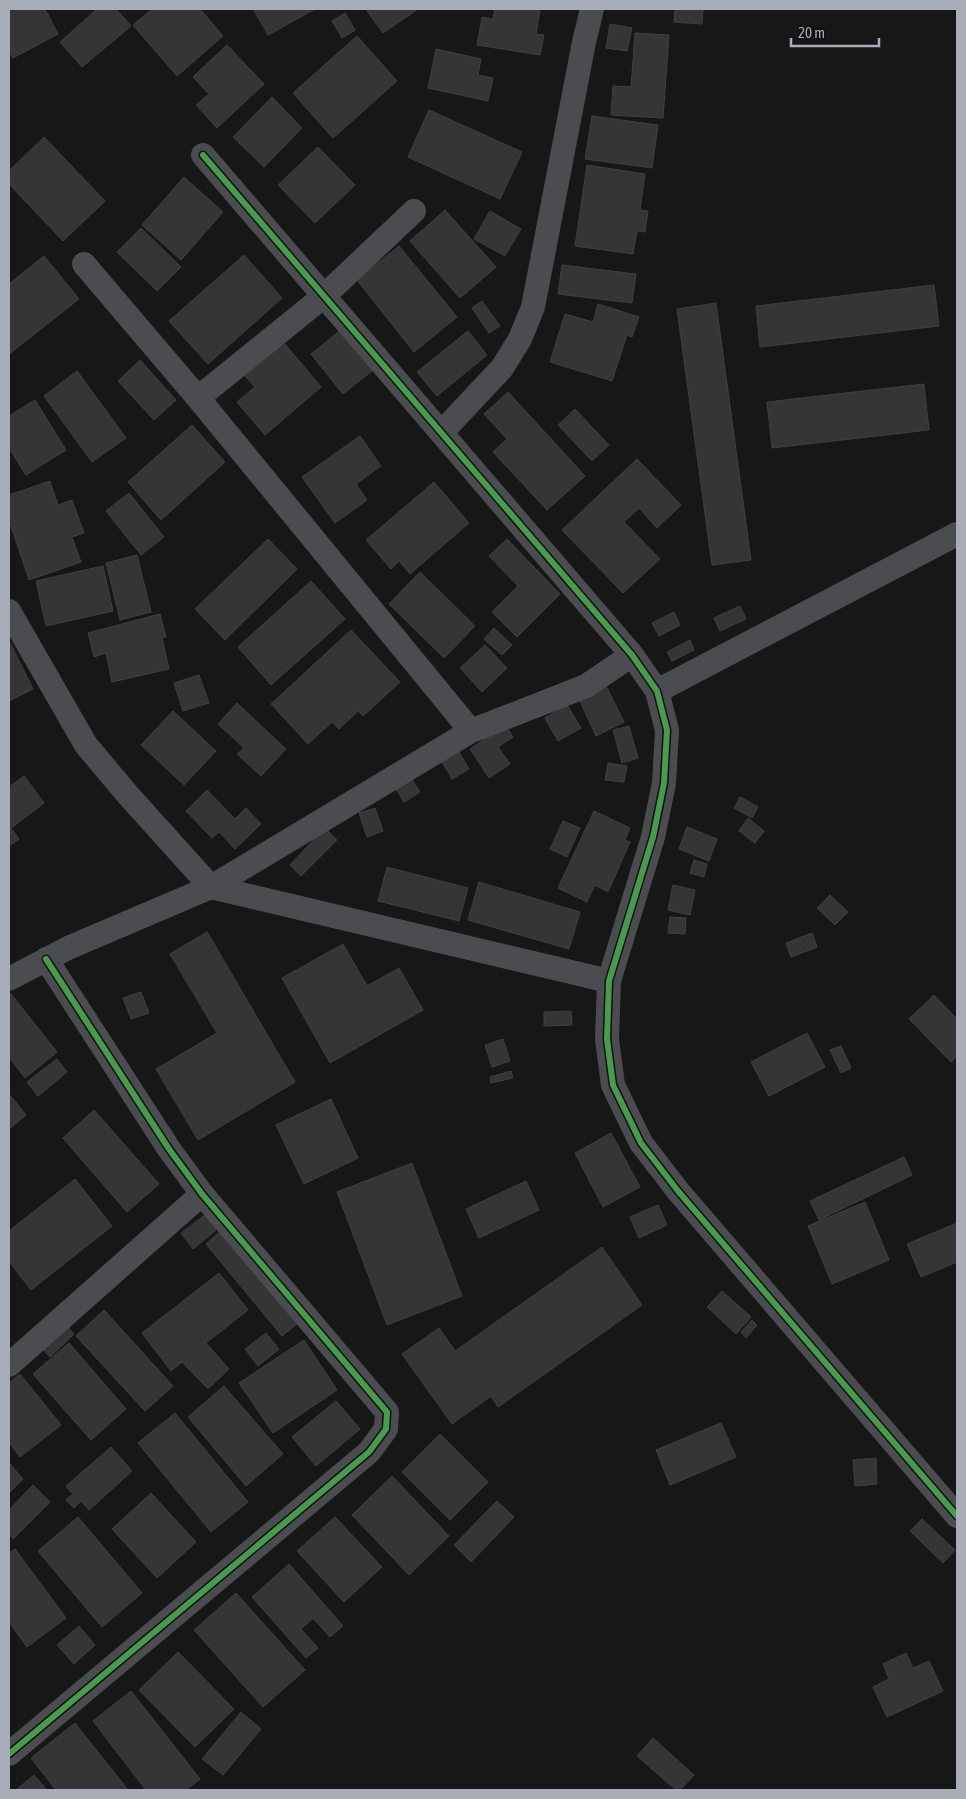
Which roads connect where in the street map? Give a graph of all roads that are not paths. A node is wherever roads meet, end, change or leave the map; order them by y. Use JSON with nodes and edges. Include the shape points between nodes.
{"nodes":[{"id":1,"x":592,"y":9,"type":"edge"},
{"id":2,"x":203,"y":155,"type":"dead end"},
{"id":3,"x":414,"y":211,"type":"dead end"},
{"id":4,"x":84,"y":264,"type":"dead end"},
{"id":5,"x":324,"y":296,"type":"junction"},
{"id":6,"x":198,"y":398,"type":"junction"},
{"id":7,"x":442,"y":432,"type":"junction"},
{"id":8,"x":957,"y":534,"type":"edge"},
{"id":9,"x":9,"y":611,"type":"edge"},
{"id":10,"x":632,"y":655,"type":"junction"},
{"id":11,"x":657,"y":691,"type":"junction"},
{"id":12,"x":471,"y":731,"type":"junction"},
{"id":13,"x":211,"y":887,"type":"junction"},
{"id":14,"x":46,"y":959,"type":"junction"},
{"id":15,"x":9,"y":979,"type":"edge"},
{"id":16,"x":609,"y":981,"type":"junction"},
{"id":17,"x":202,"y":1194,"type":"junction"},
{"id":18,"x":9,"y":1365,"type":"edge"},
{"id":19,"x":957,"y":1516,"type":"edge"},
{"id":20,"x":9,"y":1754,"type":"edge"}],
"edges":[{"from":1,"to":7,"type":"street","via":[[533,307],[520,339],[502,368]]},
{"from":2,"to":5,"type":"street"},
{"from":3,"to":5,"type":"street"},
{"from":4,"to":6,"type":"street"},
{"from":5,"to":6,"type":"street"},
{"from":5,"to":7,"type":"street"},
{"from":6,"to":12,"type":"street"},
{"from":7,"to":10,"type":"street"},
{"from":8,"to":11,"type":"street"},
{"from":9,"to":13,"type":"street","via":[[86,745]]},
{"from":10,"to":11,"type":"street"},
{"from":10,"to":12,"type":"street","via":[[586,686]]},
{"from":11,"to":16,"type":"street","via":[[667,730],[664,783],[653,837]]},
{"from":12,"to":13,"type":"street"},
{"from":13,"to":14,"type":"street"},
{"from":13,"to":16,"type":"street"},
{"from":14,"to":15,"type":"street"},
{"from":14,"to":17,"type":"street","via":[[169,1150]]},
{"from":16,"to":19,"type":"street","via":[[607,1039],[613,1085],[641,1143],[678,1191]]},
{"from":17,"to":18,"type":"street"},
{"from":17,"to":20,"type":"street","via":[[388,1412],[386,1429],[369,1452]]}]}
